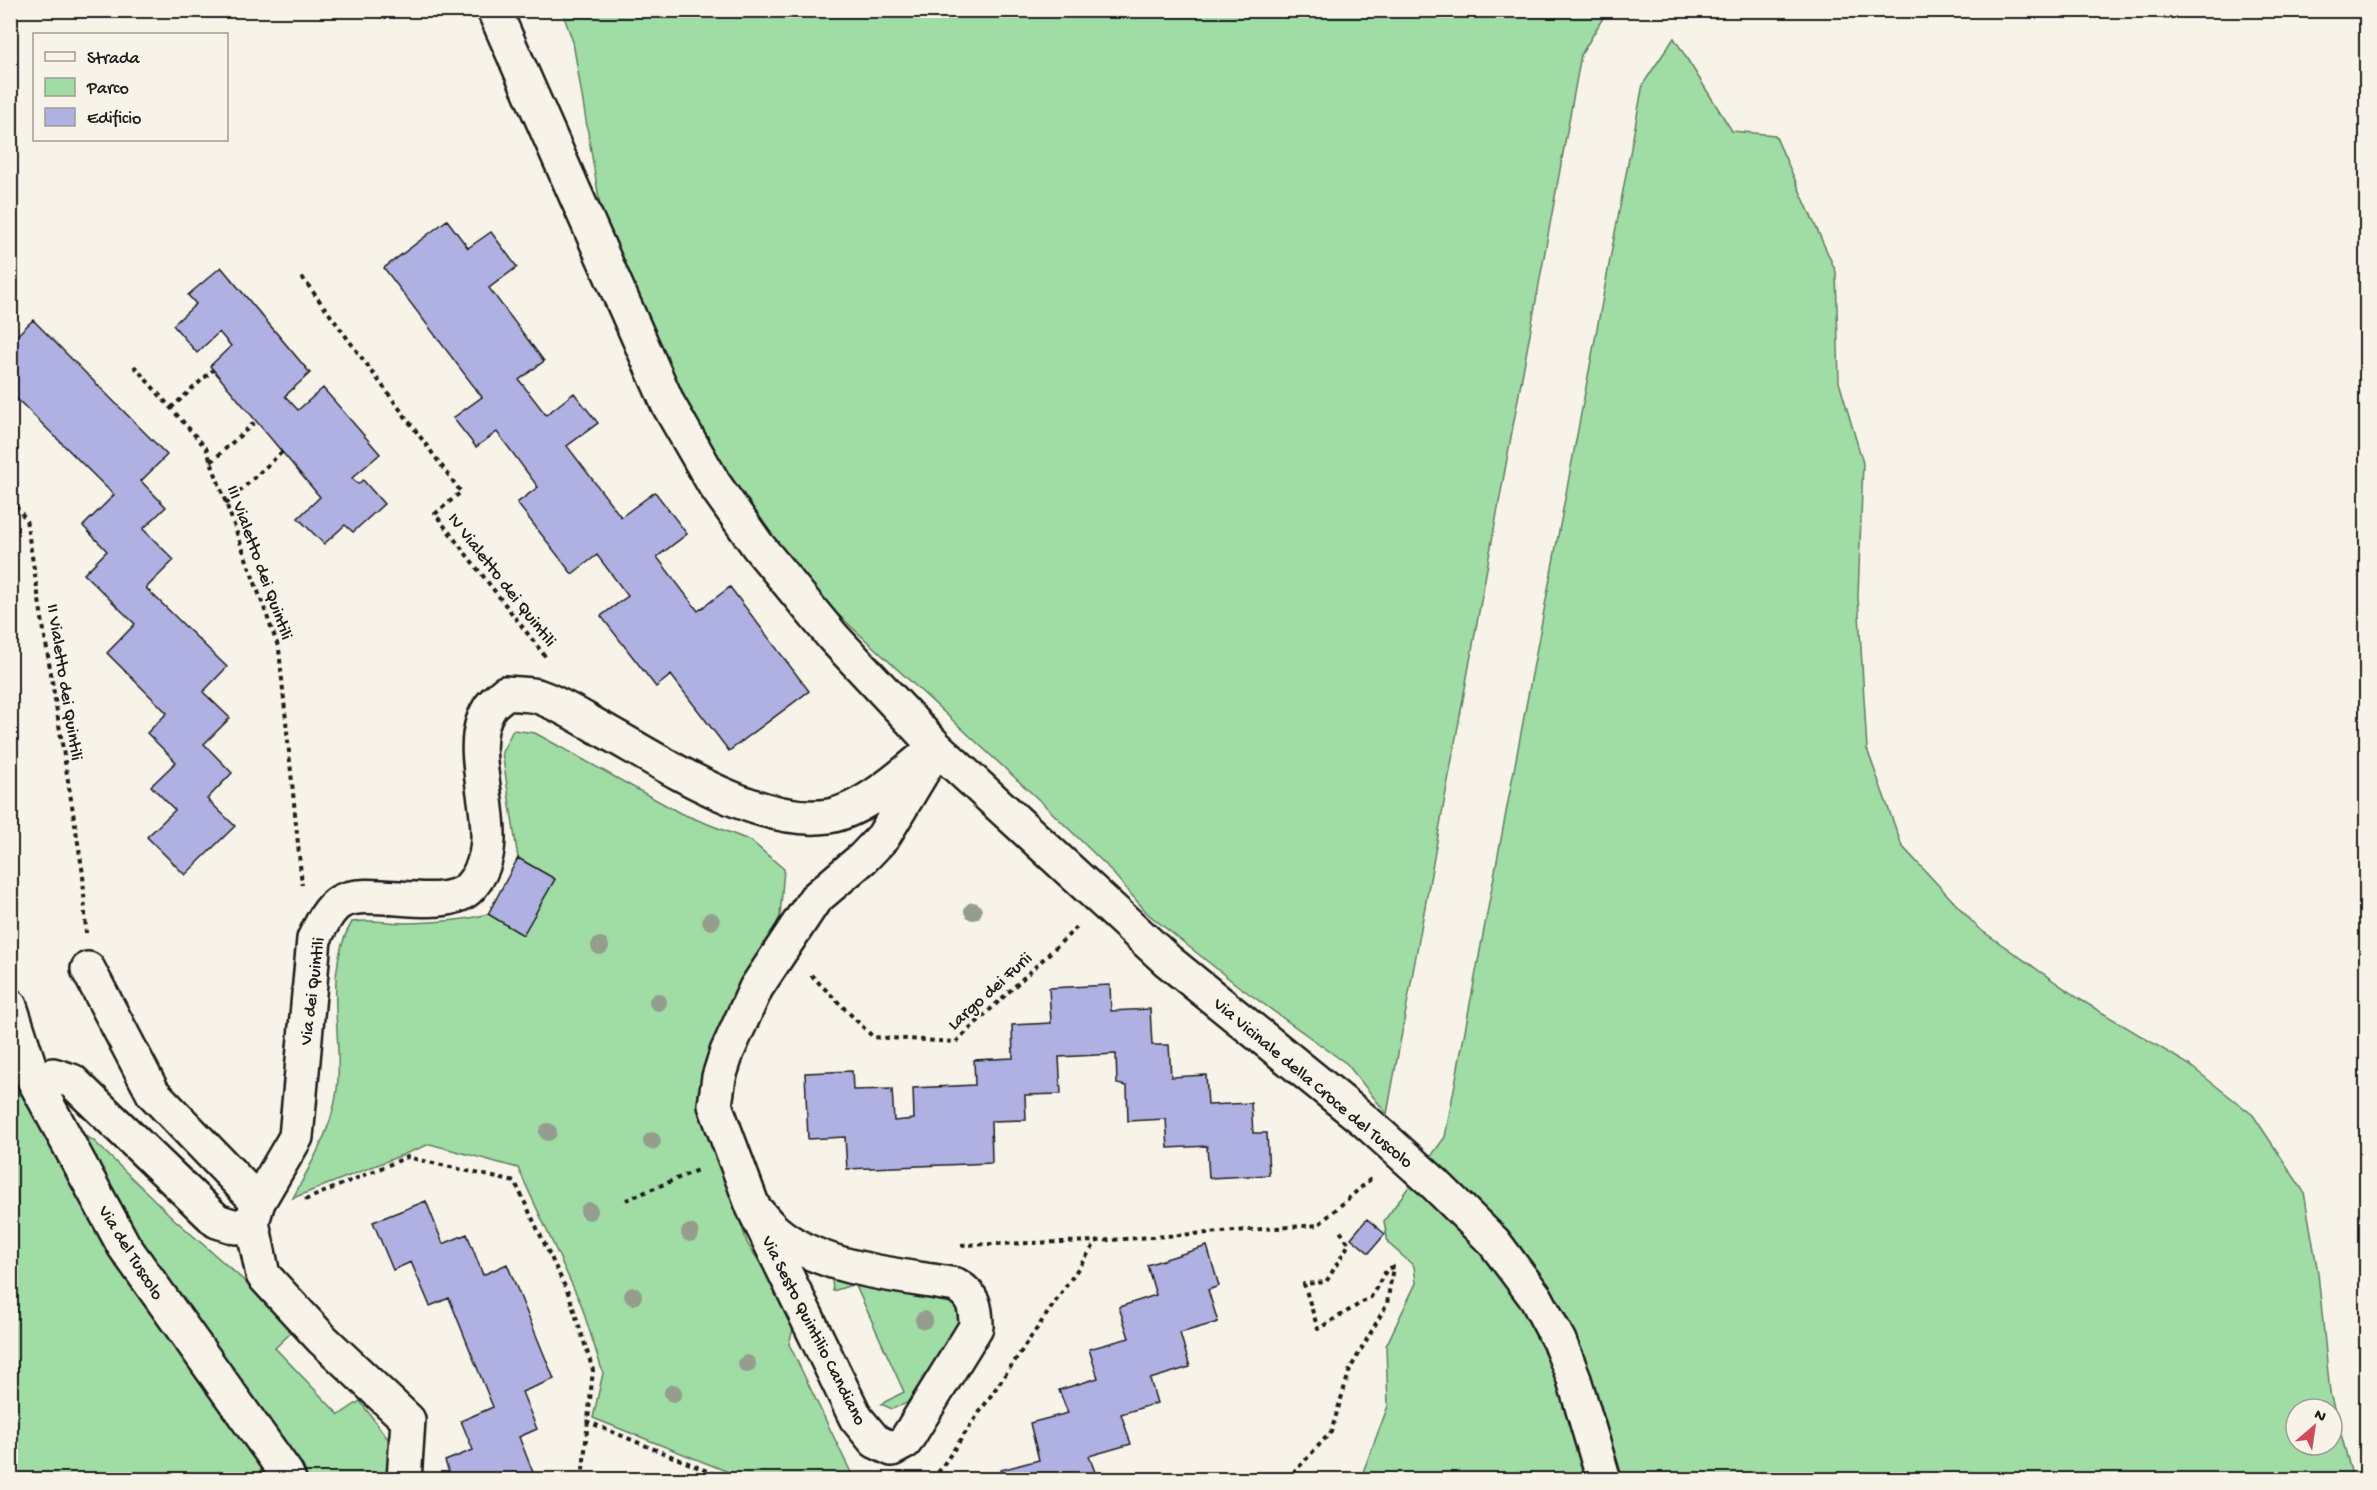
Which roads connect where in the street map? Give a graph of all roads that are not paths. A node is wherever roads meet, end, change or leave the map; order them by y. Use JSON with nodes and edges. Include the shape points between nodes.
{"nodes":[{"id":1,"x":494,"y":10,"type":"edge"},
{"id":2,"x":936,"y":747,"type":"junction"},
{"id":3,"x":88,"y":969,"type":"road end"},
{"id":4,"x":10,"y":1006,"type":"edge"},
{"id":5,"x":34,"y":1080,"type":"junction"},
{"id":6,"x":753,"y":1207,"type":"junction"},
{"id":7,"x":255,"y":1212,"type":"junction"},
{"id":8,"x":289,"y":1479,"type":"edge"},
{"id":9,"x":404,"y":1479,"type":"edge"},
{"id":10,"x":1604,"y":1479,"type":"edge"}],
"edges":[{"from":1,"to":2,"type":"street","name":"Via Vicinale della Croce del Tuscolo","via":[[647,361],[696,455],[735,515],[833,637]]},
{"from":2,"to":6,"type":"street","name":"Via Sesto Quintilio Candiano","via":[[883,837],[815,899],[782,947],[756,988],[727,1052],[715,1105]]},
{"from":2,"to":7,"type":"street","name":"Via dei Quintili","via":[[875,795],[830,816],[777,812],[752,807],[701,784],[536,696],[505,693],[489,709],[480,736],[489,848],[470,888],[452,898],[361,897],[340,902],[322,921],[314,939],[296,1137]]},
{"from":2,"to":10,"type":"street","name":"Via Vicinale della Croce del Tuscolo","via":[[1168,961],[1399,1150],[1494,1242],[1536,1298],[1559,1341]]},
{"from":3,"to":7,"type":"street","via":[[153,1093]]},
{"from":4,"to":5,"type":"street","name":"Via del Tuscolo"},
{"from":5,"to":7,"type":"street","via":[[53,1075],[72,1081],[217,1221],[236,1227]]},
{"from":5,"to":8,"type":"street","name":"Via del Tuscolo","via":[[124,1246]]},
{"from":6,"to":6,"type":"street","name":"Via Sesto Quintilio Candiano","via":[[856,1418],[875,1441],[892,1449],[905,1442],[976,1327],[976,1307],[968,1293],[956,1285],[844,1265],[783,1236]]},
{"from":7,"to":9,"type":"street","via":[[263,1275],[322,1339],[408,1420]]}]}
